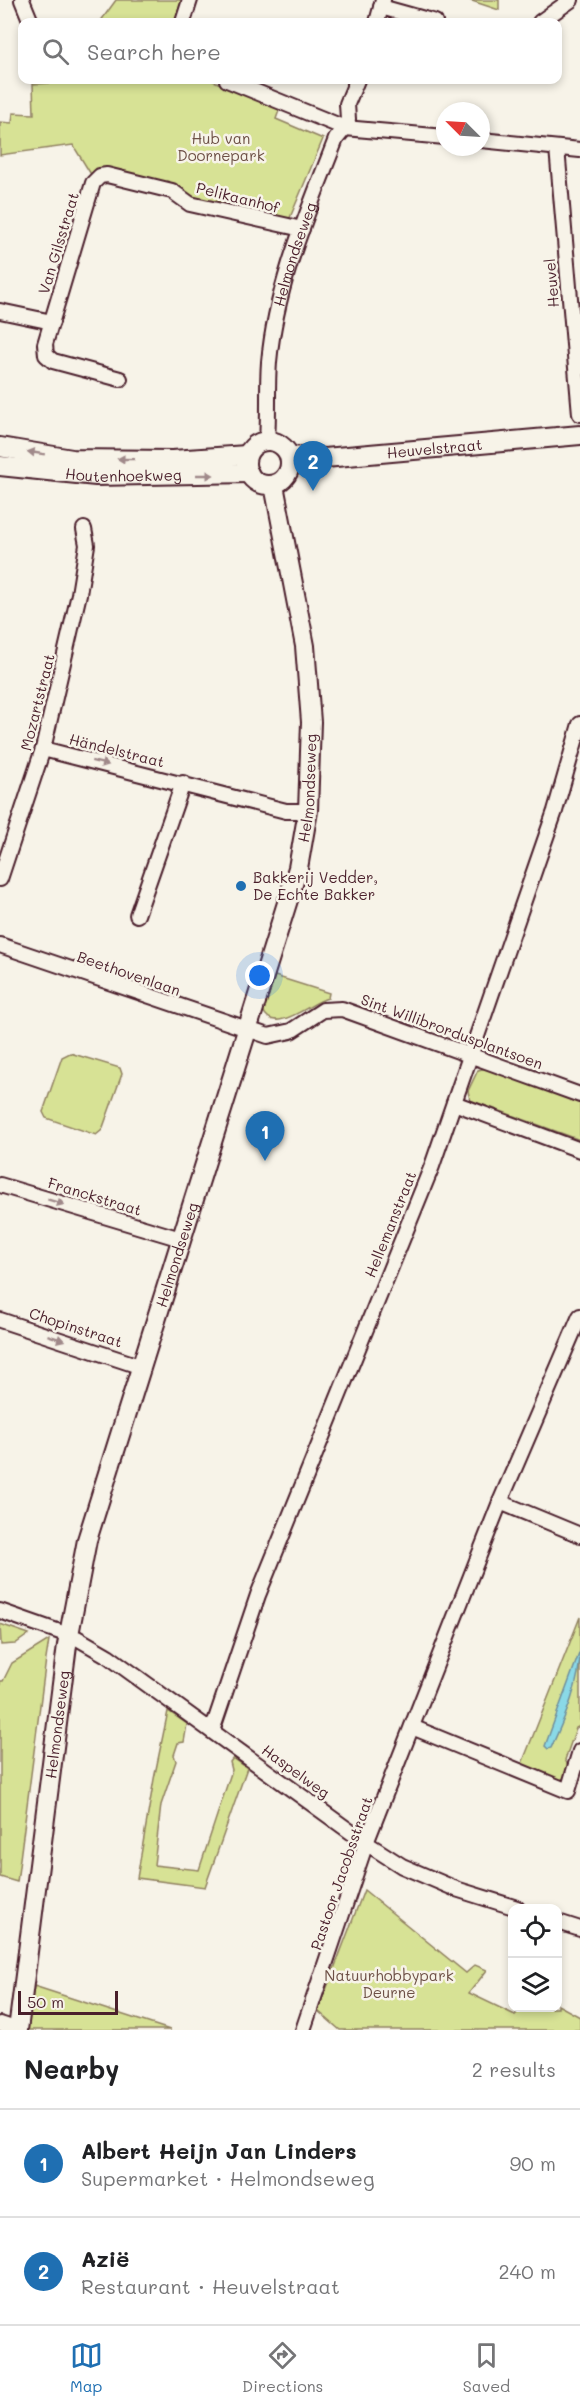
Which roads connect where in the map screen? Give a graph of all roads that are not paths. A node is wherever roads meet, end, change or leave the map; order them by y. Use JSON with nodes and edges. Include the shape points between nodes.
{"nodes":[{"id":1,"x":22,"y":0,"type":"edge"},
{"id":2,"x":190,"y":0,"type":"edge"},
{"id":3,"x":572,"y":0,"type":"edge"},
{"id":4,"x":382,"y":4,"type":"edge"},
{"id":5,"x":29,"y":18,"type":"edge"},
{"id":6,"x":184,"y":18,"type":"edge"},
{"id":7,"x":423,"y":18,"type":"edge"},
{"id":8,"x":546,"y":18,"type":"edge"},
{"id":9,"x":236,"y":84,"type":"edge"},
{"id":10,"x":355,"y":84,"type":"edge"},
{"id":11,"x":345,"y":128,"type":"junction"},
{"id":12,"x":436,"y":135,"type":"edge"},
{"id":13,"x":490,"y":141,"type":"edge"},
{"id":14,"x":557,"y":148,"type":"junction"},
{"id":15,"x":580,"y":150,"type":"edge"},
{"id":16,"x":100,"y":176,"type":"joint"},
{"id":17,"x":302,"y":229,"type":"junction"},
{"id":18,"x":0,"y":311,"type":"edge"},
{"id":19,"x":52,"y":322,"type":"junction"},
{"id":20,"x":120,"y":379,"type":"dead end"},
{"id":21,"x":580,"y":414,"type":"edge"},
{"id":22,"x":580,"y":435,"type":"edge"},
{"id":23,"x":267,"y":440,"type":"junction"},
{"id":24,"x":0,"y":447,"type":"edge"},
{"id":25,"x":289,"y":456,"type":"junction"},
{"id":26,"x":248,"y":464,"type":"junction"},
{"id":27,"x":0,"y":466,"type":"edge"},
{"id":28,"x":274,"y":485,"type":"junction"},
{"id":29,"x":84,"y":529,"type":"dead end"},
{"id":30,"x":580,"y":723,"type":"edge"},
{"id":31,"x":43,"y":749,"type":"junction"},
{"id":32,"x":183,"y":783,"type":"junction"},
{"id":33,"x":308,"y":811,"type":"junction"},
{"id":34,"x":0,"y":879,"type":"edge"},
{"id":35,"x":137,"y":915,"type":"dead end"},
{"id":36,"x":0,"y":945,"type":"edge"},
{"id":37,"x":247,"y":1031,"type":"junction"},
{"id":38,"x":469,"y":1056,"type":"junction"},
{"id":39,"x":580,"y":1095,"type":"edge"},
{"id":40,"x":454,"y":1102,"type":"junction"},
{"id":41,"x":580,"y":1150,"type":"edge"},
{"id":42,"x":0,"y":1185,"type":"edge"},
{"id":43,"x":181,"y":1239,"type":"junction"},
{"id":44,"x":0,"y":1320,"type":"edge"},
{"id":45,"x":579,"y":1321,"type":"edge"},
{"id":46,"x":142,"y":1366,"type":"junction"},
{"id":47,"x":500,"y":1502,"type":"junction"},
{"id":48,"x":580,"y":1535,"type":"edge"},
{"id":49,"x":0,"y":1611,"type":"edge"},
{"id":50,"x":68,"y":1635,"type":"junction"},
{"id":51,"x":412,"y":1727,"type":"junction"},
{"id":52,"x":212,"y":1731,"type":"junction"},
{"id":53,"x":580,"y":1751,"type":"edge"},
{"id":54,"x":574,"y":1794,"type":"edge"},
{"id":55,"x":366,"y":1843,"type":"junction"},
{"id":56,"x":508,"y":1905,"type":"edge"},
{"id":57,"x":562,"y":1923,"type":"edge"},
{"id":58,"x":580,"y":1929,"type":"edge"},
{"id":59,"x":0,"y":2024,"type":"edge"},
{"id":60,"x":18,"y":2030,"type":"edge"},
{"id":61,"x":303,"y":2030,"type":"edge"}],
"edges":[{"from":1,"to":5,"type":"street"},
{"from":2,"to":6,"type":"street"},
{"from":3,"to":8,"type":"street"},
{"from":4,"to":7,"type":"street"},
{"from":9,"to":11,"type":"street"},
{"from":10,"to":11,"type":"street","name":"Helmondseweg","via":[[347,104]]},
{"from":11,"to":12,"type":"street"},
{"from":11,"to":17,"type":"street","name":"Helmondseweg","via":[[336,139]]},
{"from":13,"to":14,"type":"street"},
{"from":14,"to":15,"type":"street"},
{"from":14,"to":21,"type":"street","name":"Heuvel"},
{"from":16,"to":17,"type":"street","name":"Pelikaanhof","via":[[172,191],[190,204]]},
{"from":16,"to":19,"type":"street","name":"Van Gilsstraat","via":[[93,183]]},
{"from":17,"to":23,"type":"street","name":"Helmondseweg","via":[[284,280],[269,361]]},
{"from":18,"to":19,"type":"street"},
{"from":19,"to":20,"type":"street","name":"Van Gilsstraat","via":[[45,344],[46,355],[53,361]]},
{"from":22,"to":25,"type":"street","name":"Heuvelstraat","via":[[325,458]]},
{"from":23,"to":25,"type":"street","via":[[278,442]]},
{"from":23,"to":26,"type":"street","via":[[255,444]]},
{"from":26,"to":24,"type":"street","name":"Houtenhoekweg","one_way":true,"via":[[72,459]]},
{"from":25,"to":28,"type":"street","via":[[290,470]]},
{"from":27,"to":26,"type":"street","name":"Houtenhoekweg","one_way":true,"via":[[96,476]]},
{"from":26,"to":28,"type":"street","via":[[255,481]]},
{"from":28,"to":33,"type":"street","name":"Helmondseweg","via":[[305,646],[311,722]]},
{"from":29,"to":31,"type":"street","name":"Mozartstraat","via":[[87,545],[79,594]]},
{"from":30,"to":38,"type":"street","name":"Hellemanstraat","via":[[555,811]]},
{"from":31,"to":32,"type":"street","name":"Händelstraat","one_way":true},
{"from":31,"to":34,"type":"street","name":"Mozartstraat"},
{"from":32,"to":33,"type":"street","name":"Händelstraat","via":[[286,811]]},
{"from":32,"to":35,"type":"street"},
{"from":33,"to":37,"type":"street","name":"Helmondseweg","via":[[298,868]]},
{"from":36,"to":37,"type":"street","name":"Beethovenlaan"},
{"from":37,"to":38,"type":"street","name":"Sint Willibrordusplantsoen","via":[[268,1036],[291,1031],[323,1010],[342,1009]]},
{"from":37,"to":43,"type":"street","name":"Helmondseweg"},
{"from":38,"to":39,"type":"street","name":"Sint Willibrordusplantsoen"},
{"from":38,"to":40,"type":"street","name":"Hellemanstraat"},
{"from":40,"to":41,"type":"street"},
{"from":40,"to":52,"type":"street","name":"Hellemanstraat","via":[[432,1166],[258,1595]]},
{"from":42,"to":43,"type":"street","name":"Franckstraat","one_way":true},
{"from":43,"to":46,"type":"street","name":"Helmondseweg"},
{"from":44,"to":46,"type":"street","name":"Chopinstraat","one_way":true},
{"from":45,"to":47,"type":"street","name":"Pastoor Jacobsstraat"},
{"from":46,"to":50,"type":"street","name":"Helmondseweg","via":[[87,1540]]},
{"from":47,"to":48,"type":"street"},
{"from":47,"to":51,"type":"street","name":"Pastoor Jacobsstraat"},
{"from":49,"to":50,"type":"street","name":"Haspelweg"},
{"from":50,"to":52,"type":"street","name":"Haspelweg","via":[[108,1656]]},
{"from":50,"to":60,"type":"street","name":"Helmondseweg"},
{"from":51,"to":54,"type":"street"},
{"from":51,"to":55,"type":"street","name":"Pastoor Jacobsstraat"},
{"from":52,"to":55,"type":"street","name":"Haspelweg"},
{"from":53,"to":54,"type":"street"},
{"from":55,"to":56,"type":"street","name":"Haspelweg","via":[[402,1866]]},
{"from":55,"to":61,"type":"street","name":"Pastoor Jacobsstraat"},
{"from":57,"to":58,"type":"street"},
{"from":59,"to":60,"type":"street"}]}
